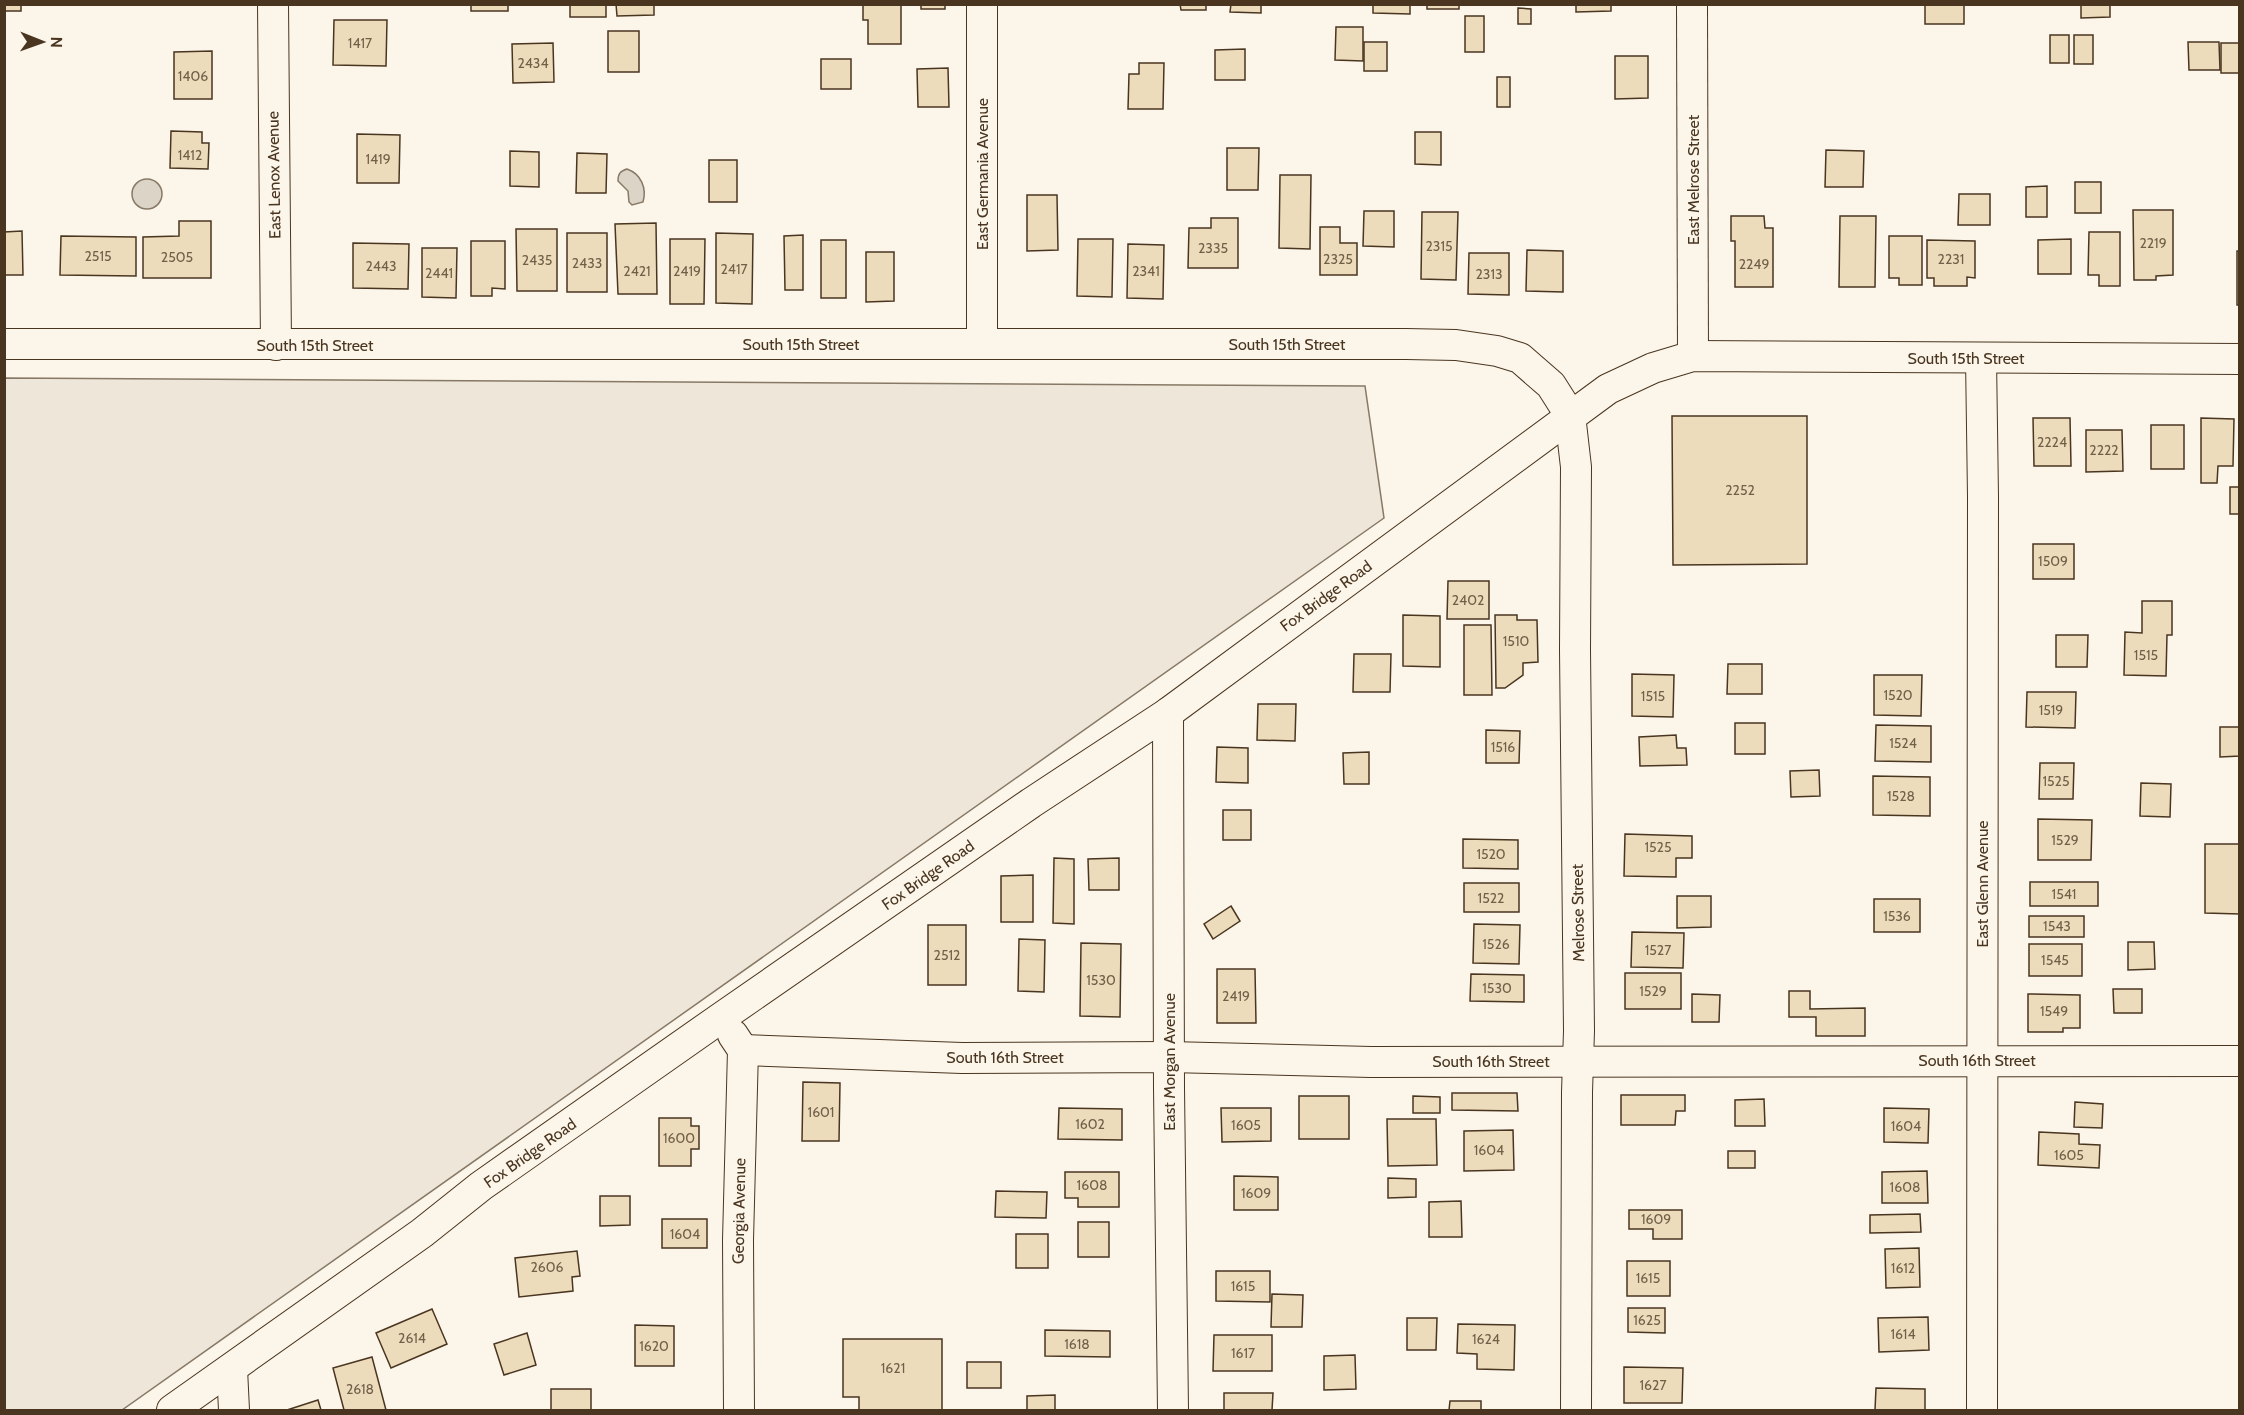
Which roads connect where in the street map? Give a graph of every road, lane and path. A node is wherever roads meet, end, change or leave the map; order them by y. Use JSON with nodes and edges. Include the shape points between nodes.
{"nodes":[{"id":1,"x":273,"y":4,"type":"edge"},
{"id":2,"x":982,"y":4,"type":"edge"},
{"id":3,"x":1692,"y":4,"type":"edge"},
{"id":4,"x":4,"y":344,"type":"edge"},
{"id":5,"x":982,"y":344,"type":"junction"},
{"id":6,"x":276,"y":345,"type":"junction"},
{"id":7,"x":1693,"y":357,"type":"junction"},
{"id":8,"x":1981,"y":358,"type":"junction"},
{"id":9,"x":2240,"y":359,"type":"edge"},
{"id":10,"x":1570,"y":415,"type":"junction"},
{"id":11,"x":1168,"y":713,"type":"junction"},
{"id":12,"x":722,"y":1017,"type":"junction"},
{"id":13,"x":743,"y":1050,"type":"junction"},
{"id":14,"x":1169,"y":1057,"type":"junction"},
{"id":15,"x":1983,"y":1060,"type":"junction"},
{"id":16,"x":1579,"y":1061,"type":"junction"},
{"id":17,"x":2240,"y":1061,"type":"edge"},
{"id":18,"x":232,"y":1369,"type":"junction"},
{"id":19,"x":172,"y":1410,"type":"edge"},
{"id":20,"x":234,"y":1410,"type":"edge"},
{"id":21,"x":739,"y":1410,"type":"edge"},
{"id":22,"x":1173,"y":1410,"type":"edge"},
{"id":23,"x":1576,"y":1410,"type":"edge"},
{"id":24,"x":1982,"y":1410,"type":"edge"}],
"edges":[{"from":1,"to":6,"type":"street","name":"East Lenox Avenue"},
{"from":2,"to":5,"type":"street","name":"East Germania Avenue"},
{"from":3,"to":7,"type":"street","name":"East Melrose Street"},
{"from":4,"to":6,"type":"street","name":"South 15th Street"},
{"from":5,"to":6,"type":"street","name":"South 15th Street"},
{"from":5,"to":10,"type":"street","name":"South 15th Street","via":[[1456,345],[1520,358],[1551,386]]},
{"from":7,"to":8,"type":"street","name":"South 15th Street"},
{"from":7,"to":10,"type":"street","name":"Fox Bridge Road","via":[[1653,368],[1608,389]]},
{"from":8,"to":9,"type":"street","name":"South 15th Street"},
{"from":8,"to":15,"type":"street","name":"East Glenn Avenue"},
{"from":10,"to":11,"type":"street","name":"Fox Bridge Road"},
{"from":10,"to":16,"type":"street","name":"Melrose Street","via":[[1576,467]]},
{"from":11,"to":12,"type":"street","name":"Fox Bridge Road"},
{"from":11,"to":14,"type":"street","name":"East Morgan Avenue"},
{"from":12,"to":13,"type":"street"},
{"from":12,"to":18,"type":"street","name":"Fox Bridge Road","via":[[481,1186]]},
{"from":13,"to":14,"type":"street","name":"South 16th Street","via":[[962,1058]]},
{"from":13,"to":21,"type":"street","name":"Georgia Avenue"},
{"from":14,"to":16,"type":"street","name":"South 16th Street","via":[[1371,1062]]},
{"from":14,"to":22,"type":"street","name":"East Morgan Avenue"},
{"from":15,"to":16,"type":"street","name":"South 16th Street"},
{"from":15,"to":17,"type":"street","name":"South 16th Street"},
{"from":15,"to":24,"type":"street","name":"East Glenn Avenue"},
{"from":16,"to":23,"type":"street","name":"Melrose Street"},
{"from":18,"to":19,"type":"street","name":"Fox Bridge Road"},
{"from":18,"to":20,"type":"street"}]}
